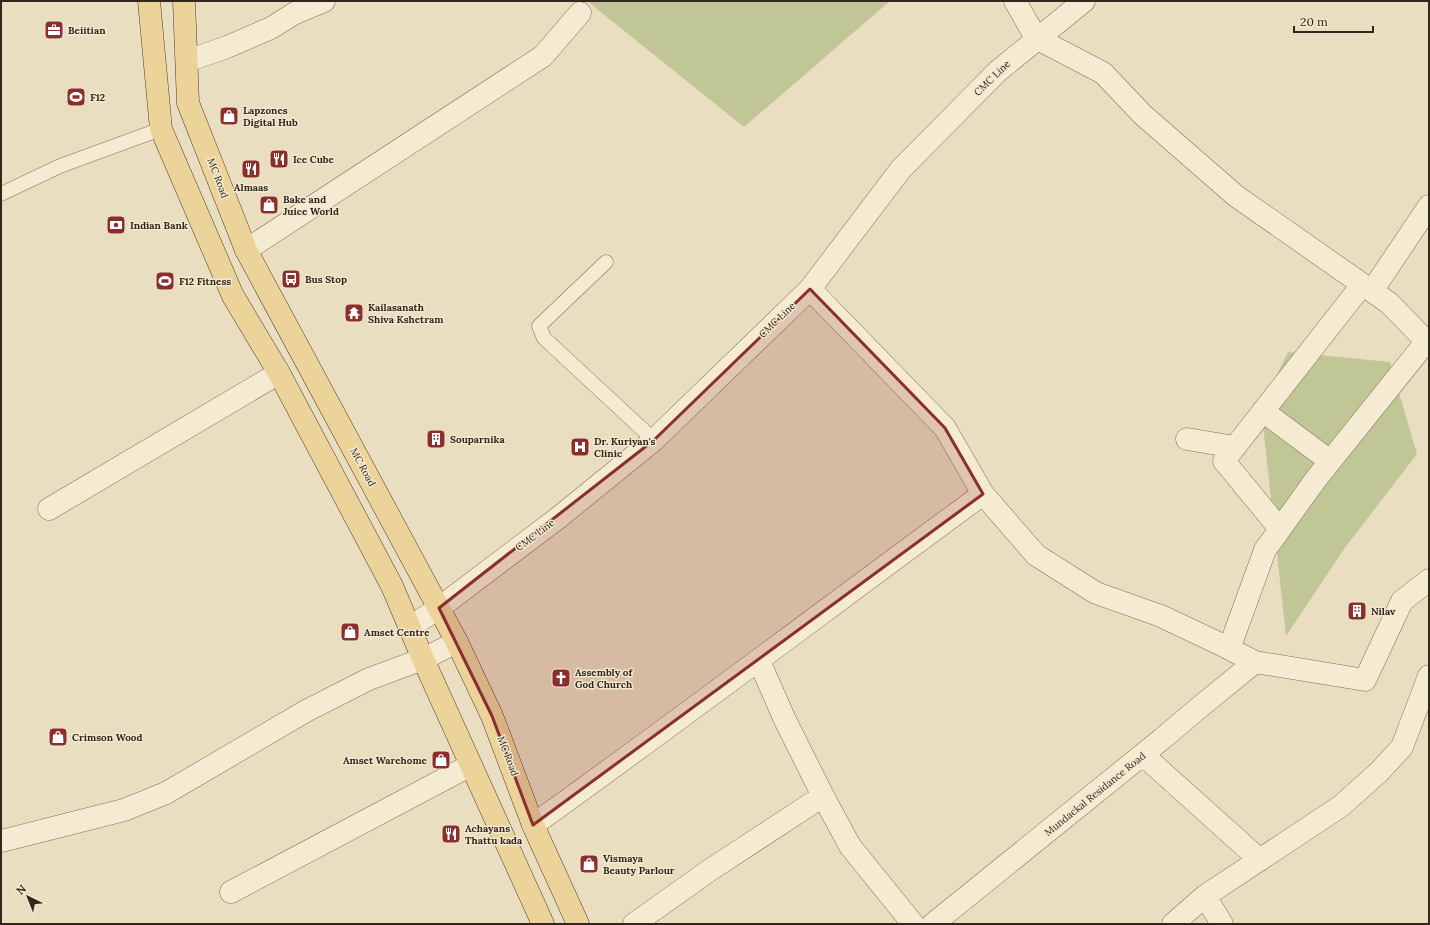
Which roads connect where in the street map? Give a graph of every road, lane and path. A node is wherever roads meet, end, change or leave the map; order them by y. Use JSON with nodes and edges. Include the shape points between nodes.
{"nodes":[{"id":1,"x":149,"y":1,"type":"edge"},
{"id":2,"x":184,"y":1,"type":"edge"},
{"id":3,"x":324,"y":1,"type":"edge"},
{"id":4,"x":1015,"y":1,"type":"edge"},
{"id":5,"x":1084,"y":1,"type":"edge"},
{"id":6,"x":580,"y":12,"type":"dead end"},
{"id":7,"x":1036,"y":38,"type":"junction"},
{"id":8,"x":187,"y":61,"type":"junction"},
{"id":9,"x":161,"y":129,"type":"junction"},
{"id":10,"x":1,"y":194,"type":"edge"},
{"id":11,"x":1429,"y":206,"type":"edge"},
{"id":12,"x":246,"y":250,"type":"junction"},
{"id":13,"x":606,"y":262,"type":"dead end"},
{"id":14,"x":1367,"y":288,"type":"junction"},
{"id":15,"x":810,"y":289,"type":"junction"},
{"id":16,"x":1428,"y":343,"type":"edge"},
{"id":17,"x":279,"y":373,"type":"junction"},
{"id":18,"x":1263,"y":412,"type":"junction"},
{"id":19,"x":1187,"y":439,"type":"dead end"},
{"id":20,"x":654,"y":440,"type":"junction"},
{"id":21,"x":1235,"y":447,"type":"junction"},
{"id":22,"x":1330,"y":461,"type":"junction"},
{"id":23,"x":983,"y":494,"type":"junction"},
{"id":24,"x":49,"y":509,"type":"dead end"},
{"id":25,"x":1280,"y":529,"type":"junction"},
{"id":26,"x":1429,"y":580,"type":"edge"},
{"id":27,"x":439,"y":608,"type":"junction"},
{"id":28,"x":410,"y":627,"type":"junction"},
{"id":29,"x":457,"y":642,"type":"junction"},
{"id":30,"x":1230,"y":649,"type":"junction"},
{"id":31,"x":423,"y":659,"type":"junction"},
{"id":32,"x":759,"y":661,"type":"junction"},
{"id":33,"x":1255,"y":662,"type":"junction"},
{"id":34,"x":1428,"y":679,"type":"edge"},
{"id":35,"x":1143,"y":754,"type":"junction"},
{"id":36,"x":471,"y":765,"type":"junction"},
{"id":37,"x":823,"y":796,"type":"junction"},
{"id":38,"x":533,"y":825,"type":"junction"},
{"id":39,"x":1,"y":841,"type":"edge"},
{"id":40,"x":1260,"y":860,"type":"junction"},
{"id":41,"x":231,"y":892,"type":"dead end"},
{"id":42,"x":1205,"y":896,"type":"junction"},
{"id":43,"x":544,"y":924,"type":"edge"},
{"id":44,"x":578,"y":924,"type":"edge"},
{"id":45,"x":634,"y":924,"type":"edge"},
{"id":46,"x":913,"y":924,"type":"edge"},
{"id":47,"x":934,"y":924,"type":"edge"},
{"id":48,"x":1172,"y":924,"type":"edge"},
{"id":49,"x":1222,"y":924,"type":"edge"}],
"edges":[{"from":1,"to":9,"type":"main road"},
{"from":2,"to":8,"type":"main road","name":"MC Road"},
{"from":3,"to":8,"type":"street","via":[[295,13],[271,28]]},
{"from":4,"to":7,"type":"street"},
{"from":5,"to":7,"type":"street","name":"CMC Line"},
{"from":6,"to":12,"type":"street","via":[[543,56]]},
{"from":7,"to":14,"type":"street","via":[[1102,72],[1143,116],[1236,196]]},
{"from":7,"to":15,"type":"street","name":"CMC Line","via":[[998,71],[901,169]]},
{"from":8,"to":12,"type":"main road","name":"MC Road","via":[[188,103]]},
{"from":9,"to":10,"type":"lane","via":[[60,166]]},
{"from":9,"to":17,"type":"main road","via":[[233,296]]},
{"from":11,"to":14,"type":"street"},
{"from":12,"to":27,"type":"main road","name":"MC Road"},
{"from":13,"to":20,"type":"lane","via":[[539,326],[544,338]]},
{"from":14,"to":16,"type":"street","via":[[1389,303]]},
{"from":14,"to":18,"type":"street"},
{"from":15,"to":20,"type":"street","name":"CMC Line"},
{"from":15,"to":23,"type":"street","via":[[945,428]]},
{"from":16,"to":22,"type":"street"},
{"from":17,"to":24,"type":"street"},
{"from":17,"to":28,"type":"main road","via":[[392,586]]},
{"from":18,"to":21,"type":"street"},
{"from":18,"to":22,"type":"street"},
{"from":19,"to":21,"type":"street"},
{"from":20,"to":27,"type":"street","name":"CMC Line","via":[[558,518]]},
{"from":21,"to":25,"type":"street","via":[[1224,461]]},
{"from":22,"to":25,"type":"street"},
{"from":23,"to":30,"type":"street","via":[[1036,555],[1096,593],[1161,616]]},
{"from":23,"to":32,"type":"street"},
{"from":25,"to":30,"type":"street","via":[[1265,550]]},
{"from":26,"to":33,"type":"street","via":[[1402,601],[1365,680]]},
{"from":27,"to":28,"type":"street","name":"CMC Line"},
{"from":27,"to":29,"type":"main road","name":"MC Road"},
{"from":28,"to":31,"type":"main road"},
{"from":29,"to":31,"type":"street"},
{"from":29,"to":38,"type":"main road","name":"MC Road","via":[[492,716]]},
{"from":30,"to":33,"type":"street"},
{"from":31,"to":36,"type":"main road"},
{"from":31,"to":39,"type":"street","via":[[369,679],[306,711],[166,793],[124,810]]},
{"from":32,"to":37,"type":"street"},
{"from":32,"to":38,"type":"street"},
{"from":33,"to":35,"type":"street","name":"Mundackal Residance Road"},
{"from":34,"to":40,"type":"street","via":[[1398,752],[1341,806]]},
{"from":35,"to":40,"type":"street"},
{"from":35,"to":47,"type":"street","name":"Mundackal Residance Road"},
{"from":36,"to":41,"type":"street"},
{"from":36,"to":43,"type":"main road"},
{"from":37,"to":45,"type":"street","via":[[710,870]]},
{"from":37,"to":46,"type":"street","via":[[850,846]]},
{"from":38,"to":44,"type":"main road","name":"MC Road"},
{"from":40,"to":42,"type":"street"},
{"from":42,"to":48,"type":"street"},
{"from":42,"to":49,"type":"street"}]}
